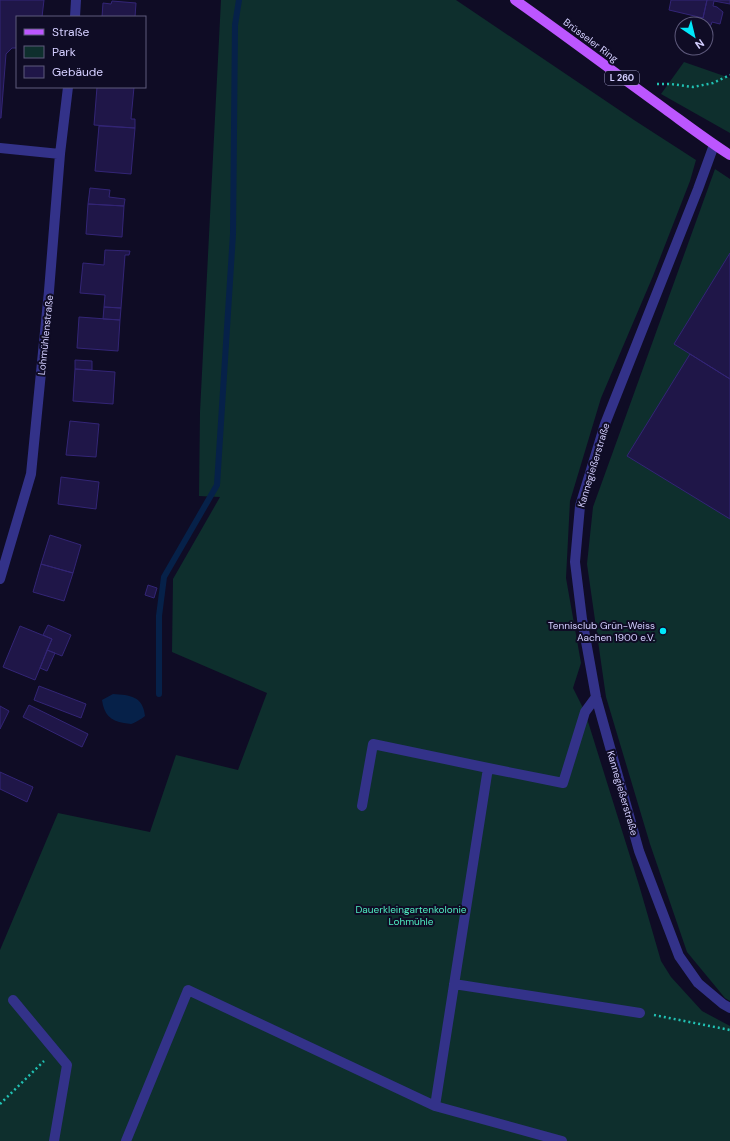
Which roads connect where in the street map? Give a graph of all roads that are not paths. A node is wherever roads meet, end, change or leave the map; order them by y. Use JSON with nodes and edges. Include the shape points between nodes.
{"nodes":[{"id":1,"x":76,"y":0,"type":"edge"},
{"id":2,"x":515,"y":0,"type":"edge"},
{"id":3,"x":75,"y":16,"type":"edge"},
{"id":4,"x":68,"y":88,"type":"edge"},
{"id":5,"x":714,"y":144,"type":"junction"},
{"id":6,"x":0,"y":148,"type":"edge"},
{"id":7,"x":60,"y":154,"type":"junction"},
{"id":8,"x":730,"y":155,"type":"edge"},
{"id":9,"x":0,"y":579,"type":"edge"},
{"id":10,"x":596,"y":697,"type":"junction"},
{"id":11,"x":488,"y":768,"type":"junction"},
{"id":12,"x":362,"y":806,"type":"dead end"},
{"id":13,"x":454,"y":984,"type":"junction"},
{"id":14,"x":13,"y":1000,"type":"dead end"},
{"id":15,"x":730,"y":1008,"type":"edge"},
{"id":16,"x":640,"y":1013,"type":"road end"},
{"id":17,"x":435,"y":1106,"type":"junction"},
{"id":18,"x":54,"y":1141,"type":"edge"},
{"id":19,"x":126,"y":1141,"type":"edge"},
{"id":20,"x":562,"y":1141,"type":"edge"}],
"edges":[{"from":1,"to":3,"type":"street"},
{"from":2,"to":5,"type":"main road","name":"Brüsseler Ring","number":"L 260"},
{"from":4,"to":7,"type":"street","name":"Lohmühlenstraße"},
{"from":5,"to":8,"type":"main road","name":"Brüsseler Ring","number":"L 260"},
{"from":5,"to":10,"type":"street","name":"Kannegießerstraße","via":[[605,424],[580,506],[576,562],[582,619]]},
{"from":6,"to":7,"type":"street"},
{"from":7,"to":9,"type":"street","name":"Lohmühlenstraße","via":[[31,474]]},
{"from":10,"to":11,"type":"street","via":[[585,712],[563,783]]},
{"from":10,"to":15,"type":"street","name":"Kannegießerstraße","via":[[639,851],[679,956],[698,983]]},
{"from":11,"to":12,"type":"street","via":[[373,744]]},
{"from":11,"to":13,"type":"street"},
{"from":13,"to":16,"type":"street"},
{"from":13,"to":17,"type":"street"},
{"from":14,"to":18,"type":"street","via":[[67,1065]]},
{"from":17,"to":19,"type":"street","via":[[188,990]]},
{"from":17,"to":20,"type":"street"}]}
